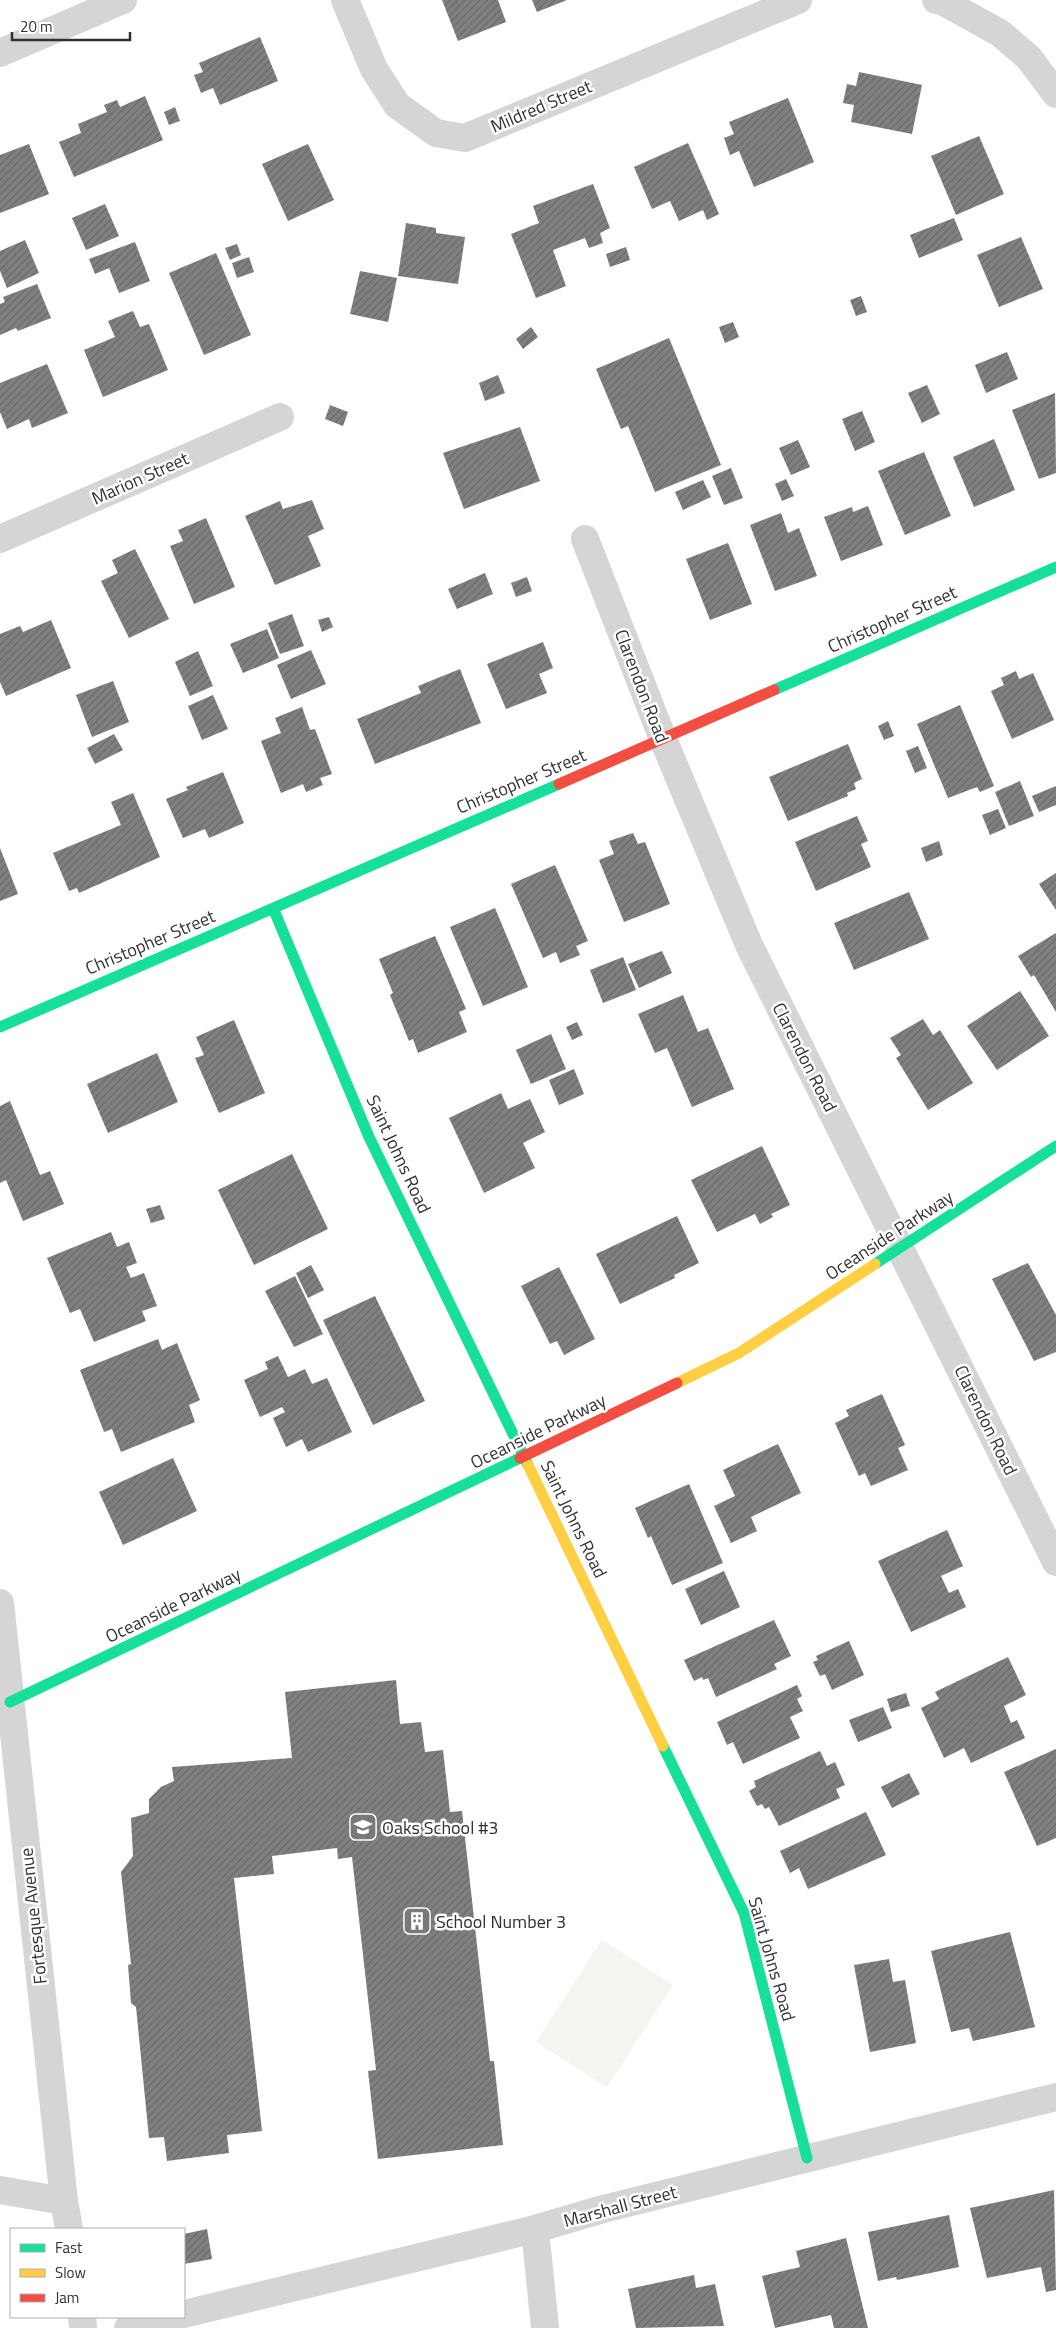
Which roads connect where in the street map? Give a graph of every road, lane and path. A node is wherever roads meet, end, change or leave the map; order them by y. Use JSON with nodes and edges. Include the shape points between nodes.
{"nodes":[{"id":1,"x":124,"y":0,"type":"edge"},
{"id":2,"x":345,"y":0,"type":"edge"},
{"id":3,"x":798,"y":0,"type":"edge"},
{"id":4,"x":936,"y":0,"type":"edge"},
{"id":5,"x":0,"y":53,"type":"edge"},
{"id":6,"x":1056,"y":94,"type":"edge"},
{"id":7,"x":280,"y":417,"type":"dead end"},
{"id":8,"x":585,"y":539,"type":"dead end"},
{"id":9,"x":0,"y":540,"type":"edge"},
{"id":10,"x":1056,"y":567,"type":"edge"},
{"id":11,"x":663,"y":739,"type":"junction"},
{"id":12,"x":273,"y":908,"type":"junction"},
{"id":13,"x":0,"y":1026,"type":"edge"},
{"id":14,"x":1056,"y":1146,"type":"edge"},
{"id":15,"x":901,"y":1249,"type":"junction"},
{"id":16,"x":525,"y":1457,"type":"junction"},
{"id":17,"x":1056,"y":1562,"type":"edge"},
{"id":18,"x":0,"y":1603,"type":"edge"},
{"id":19,"x":10,"y":1702,"type":"junction"},
{"id":20,"x":1056,"y":2097,"type":"edge"},
{"id":21,"x":807,"y":2158,"type":"junction"},
{"id":22,"x":0,"y":2190,"type":"edge"},
{"id":23,"x":64,"y":2201,"type":"junction"},
{"id":24,"x":69,"y":2228,"type":"edge"},
{"id":25,"x":535,"y":2229,"type":"junction"},
{"id":26,"x":185,"y":2314,"type":"edge"},
{"id":27,"x":170,"y":2318,"type":"edge"},
{"id":28,"x":128,"y":2328,"type":"edge"},
{"id":29,"x":545,"y":2328,"type":"edge"}],
"edges":[{"from":1,"to":5,"type":"street"},
{"from":2,"to":3,"type":"street","name":"Mildred Street","via":[[374,69],[397,104],[436,133],[465,138]]},
{"from":4,"to":6,"type":"street","via":[[1000,33],[1029,58]]},
{"from":7,"to":9,"type":"street","name":"Marion Street"},
{"from":8,"to":11,"type":"street","name":"Clarendon Road"},
{"from":10,"to":11,"type":"street","name":"Christopher Street"},
{"from":11,"to":12,"type":"street","name":"Christopher Street"},
{"from":11,"to":15,"type":"street","name":"Clarendon Road","via":[[749,945]]},
{"from":12,"to":13,"type":"street","name":"Christopher Street"},
{"from":12,"to":16,"type":"street","name":"Saint Johns Road","via":[[369,1137]]},
{"from":14,"to":15,"type":"street","name":"Oceanside Parkway"},
{"from":15,"to":16,"type":"street","name":"Oceanside Parkway","via":[[739,1353]]},
{"from":15,"to":17,"type":"street","name":"Clarendon Road"},
{"from":16,"to":19,"type":"street","name":"Oceanside Parkway"},
{"from":16,"to":21,"type":"street","name":"Saint Johns Road","via":[[744,1913]]},
{"from":18,"to":19,"type":"street","name":"Fortesque Avenue"},
{"from":19,"to":23,"type":"street","name":"Fortesque Avenue"},
{"from":20,"to":21,"type":"street","name":"Marshall Street"},
{"from":21,"to":25,"type":"street","name":"Marshall Street"},
{"from":22,"to":23,"type":"street"},
{"from":23,"to":24,"type":"street","name":"Fortesque Avenue"},
{"from":25,"to":26,"type":"street","name":"Marshall Street"},
{"from":25,"to":29,"type":"street"},
{"from":27,"to":28,"type":"street"}]}
